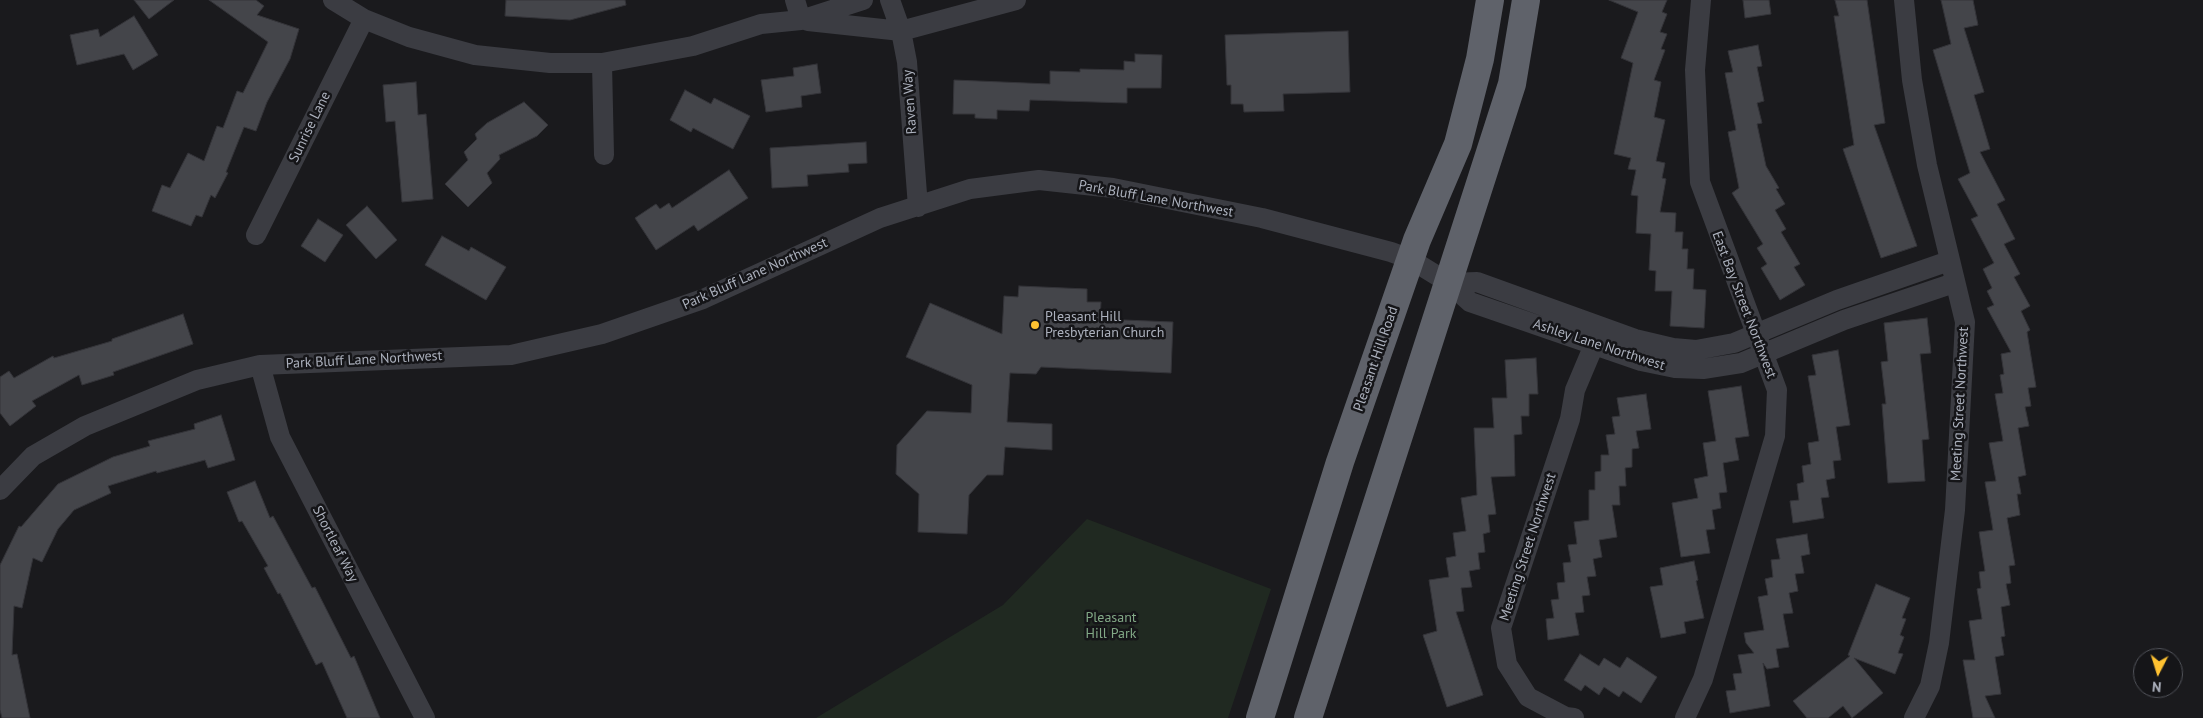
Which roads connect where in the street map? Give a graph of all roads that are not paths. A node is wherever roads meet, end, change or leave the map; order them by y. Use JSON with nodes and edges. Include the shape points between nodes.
{"nodes":[{"id":1,"x":333,"y":0,"type":"edge"},
{"id":2,"x":795,"y":0,"type":"edge"},
{"id":3,"x":863,"y":0,"type":"edge"},
{"id":4,"x":890,"y":0,"type":"edge"},
{"id":5,"x":1016,"y":0,"type":"edge"},
{"id":6,"x":1490,"y":0,"type":"edge"},
{"id":7,"x":1526,"y":0,"type":"edge"},
{"id":8,"x":1701,"y":0,"type":"edge"},
{"id":9,"x":1904,"y":0,"type":"edge"},
{"id":10,"x":364,"y":19,"type":"junction"},
{"id":11,"x":801,"y":20,"type":"junction"},
{"id":12,"x":900,"y":31,"type":"junction"},
{"id":13,"x":602,"y":64,"type":"junction"},
{"id":14,"x":604,"y":156,"type":"dead end"},
{"id":15,"x":918,"y":207,"type":"junction"},
{"id":16,"x":256,"y":235,"type":"dead end"},
{"id":17,"x":1410,"y":259,"type":"junction"},
{"id":18,"x":1949,"y":261,"type":"junction"},
{"id":19,"x":1449,"y":283,"type":"junction"},
{"id":20,"x":1954,"y":283,"type":"junction"},
{"id":21,"x":1757,"y":334,"type":"junction"},
{"id":22,"x":1594,"y":345,"type":"junction"},
{"id":23,"x":1764,"y":354,"type":"junction"},
{"id":24,"x":260,"y":365,"type":"junction"},
{"id":25,"x":0,"y":490,"type":"edge"},
{"id":26,"x":425,"y":718,"type":"edge"},
{"id":27,"x":1260,"y":718,"type":"edge"},
{"id":28,"x":1308,"y":718,"type":"edge"},
{"id":29,"x":1574,"y":718,"type":"edge"},
{"id":30,"x":1685,"y":718,"type":"edge"},
{"id":31,"x":1914,"y":718,"type":"edge"}],
"edges":[{"from":1,"to":10,"type":"street"},
{"from":2,"to":11,"type":"street"},
{"from":3,"to":11,"type":"street"},
{"from":4,"to":12,"type":"street","name":"Raven Way"},
{"from":5,"to":12,"type":"street"},
{"from":6,"to":17,"type":"highway","name":"Pleasant Hill Road","via":[[1480,59],[1458,144]]},
{"from":7,"to":19,"type":"highway","via":[[1512,84]]},
{"from":8,"to":21,"type":"street","name":"East Bay Street Northwest","via":[[1695,70],[1700,182]]},
{"from":9,"to":18,"type":"street","name":"Meeting Street Northwest","via":[[1927,165]]},
{"from":10,"to":13,"type":"street","via":[[410,37],[475,55],[550,63]]},
{"from":10,"to":16,"type":"street","name":"Sunrise Lane"},
{"from":11,"to":12,"type":"street"},
{"from":11,"to":13,"type":"street","via":[[761,24],[693,46]]},
{"from":12,"to":15,"type":"street","name":"Raven Way","via":[[907,62]]},
{"from":13,"to":14,"type":"street"},
{"from":15,"to":17,"type":"street","name":"Park Bluff Lane Northwest","via":[[970,189],[1039,180],[1113,188],[1262,218]]},
{"from":15,"to":24,"type":"street","name":"Park Bluff Lane Northwest","via":[[880,218],[703,299],[602,334],[511,355]]},
{"from":17,"to":19,"type":"street","name":"Ashley Lane Northwest"},
{"from":17,"to":27,"type":"highway","name":"Pleasant Hill Road","via":[[1340,462]]},
{"from":18,"to":20,"type":"street","name":"Meeting Street Northwest"},
{"from":18,"to":21,"type":"street","name":"Ashley Lane Northwest","via":[[1837,300]]},
{"from":19,"to":21,"type":"street","name":"Ashley Lane Northwest","via":[[1477,282],[1600,327],[1673,348],[1696,350],[1724,346]]},
{"from":19,"to":22,"type":"street","name":"Ashley Lane Northwest","via":[[1470,302]]},
{"from":19,"to":28,"type":"highway"},
{"from":20,"to":23,"type":"street","name":"Ashley Lane Northwest","via":[[1844,320]]},
{"from":20,"to":31,"type":"street","name":"Meeting Street Northwest","via":[[1965,322],[1955,510],[1939,643],[1930,686]]},
{"from":21,"to":23,"type":"street","name":"East Bay Street Northwest"},
{"from":22,"to":23,"type":"street","name":"Ashley Lane Northwest","via":[[1674,368],[1731,366]]},
{"from":22,"to":29,"type":"street","name":"Meeting Street Northwest","via":[[1575,390],[1570,419],[1501,628],[1507,664],[1528,697]]},
{"from":23,"to":30,"type":"street","name":"East Bay Street Northwest","via":[[1776,390],[1775,436],[1703,680]]},
{"from":24,"to":25,"type":"street","name":"Park Bluff Lane Northwest","via":[[198,380],[85,426],[33,456]]},
{"from":24,"to":26,"type":"street","name":"Shortleaf Way","via":[[280,437]]}]}
